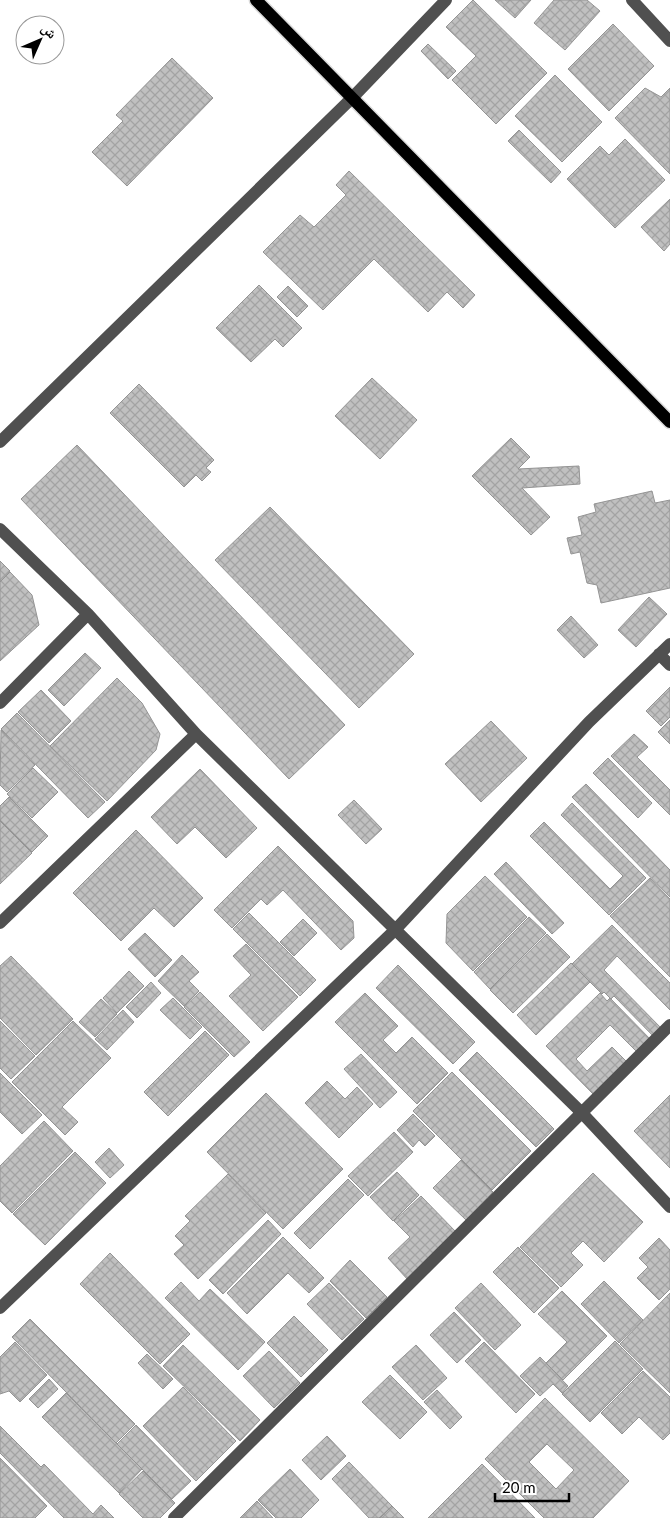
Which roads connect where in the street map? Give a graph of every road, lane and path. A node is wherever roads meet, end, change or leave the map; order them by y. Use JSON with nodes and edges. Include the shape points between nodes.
{"nodes":[{"id":1,"x":256,"y":0,"type":"edge"},
{"id":2,"x":446,"y":0,"type":"edge"},
{"id":3,"x":632,"y":0,"type":"edge"},
{"id":4,"x":670,"y":41,"type":"edge"},
{"id":5,"x":353,"y":97,"type":"junction"},
{"id":6,"x":670,"y":422,"type":"edge"},
{"id":7,"x":0,"y":442,"type":"edge"},
{"id":8,"x":0,"y":528,"type":"edge"},
{"id":9,"x":88,"y":614,"type":"junction"},
{"id":10,"x":670,"y":644,"type":"edge"},
{"id":11,"x":659,"y":654,"type":"junction"},
{"id":12,"x":670,"y":665,"type":"edge"},
{"id":13,"x":0,"y":703,"type":"edge"},
{"id":14,"x":196,"y":734,"type":"junction"},
{"id":15,"x":0,"y":923,"type":"edge"},
{"id":16,"x":396,"y":929,"type":"junction"},
{"id":17,"x":670,"y":1025,"type":"edge"},
{"id":18,"x":582,"y":1114,"type":"junction"},
{"id":19,"x":670,"y":1207,"type":"edge"},
{"id":20,"x":0,"y":1308,"type":"edge"},
{"id":21,"x":174,"y":1518,"type":"edge"}],
"edges":[{"from":1,"to":5,"type":"main road"},
{"from":2,"to":5,"type":"street"},
{"from":3,"to":4,"type":"street"},
{"from":5,"to":6,"type":"main road"},
{"from":5,"to":7,"type":"street"},
{"from":8,"to":9,"type":"street"},
{"from":9,"to":13,"type":"street"},
{"from":9,"to":14,"type":"street"},
{"from":10,"to":11,"type":"street"},
{"from":11,"to":12,"type":"street"},
{"from":11,"to":16,"type":"street","via":[[589,722]]},
{"from":14,"to":15,"type":"street"},
{"from":14,"to":16,"type":"street"},
{"from":16,"to":18,"type":"street"},
{"from":16,"to":20,"type":"street"},
{"from":17,"to":18,"type":"street"},
{"from":18,"to":19,"type":"street"},
{"from":18,"to":21,"type":"street"}]}
